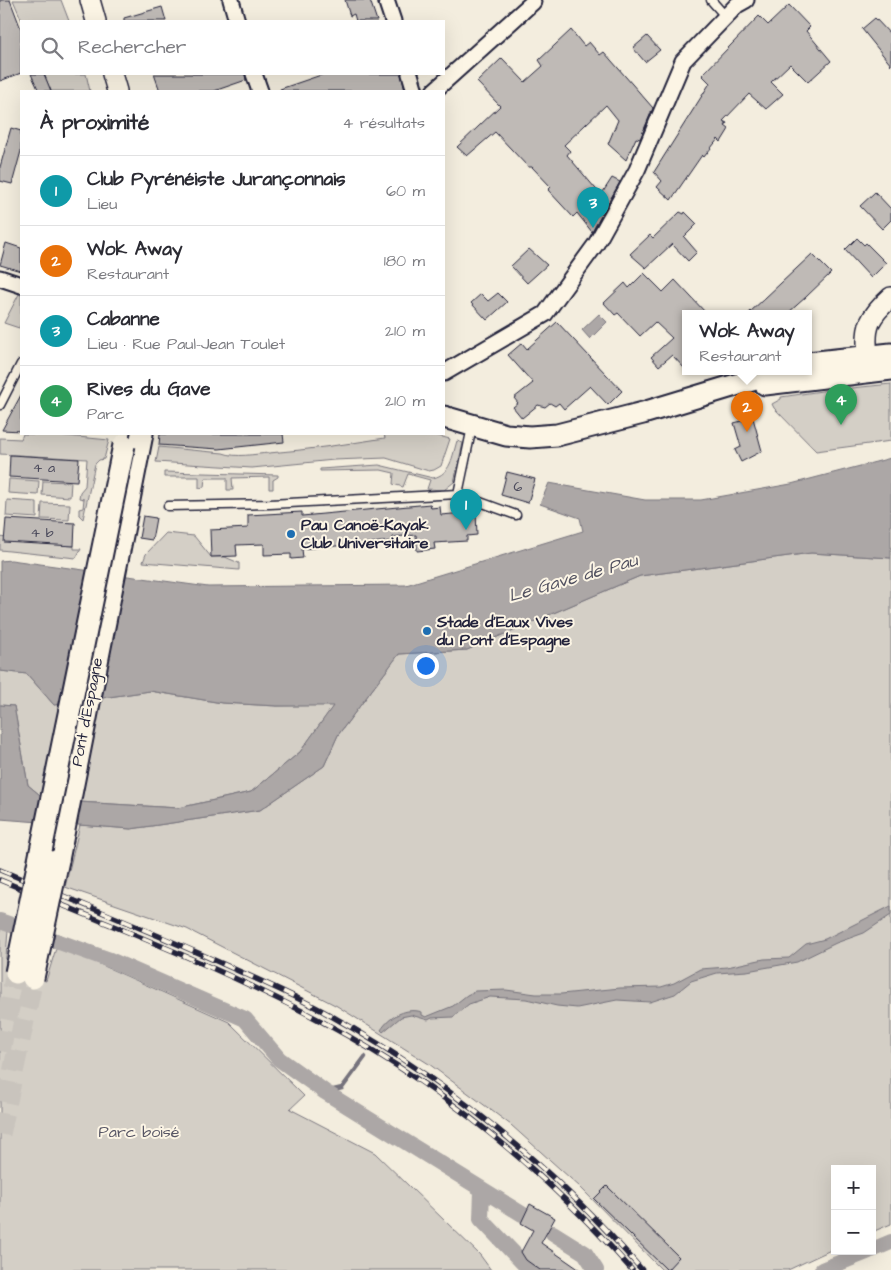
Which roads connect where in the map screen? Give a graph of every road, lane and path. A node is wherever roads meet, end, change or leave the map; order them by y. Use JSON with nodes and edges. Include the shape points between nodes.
{"nodes":[{"id":1,"x":230,"y":0,"type":"edge"},
{"id":2,"x":386,"y":0,"type":"edge"},
{"id":3,"x":711,"y":0,"type":"edge"},
{"id":4,"x":746,"y":0,"type":"edge"},
{"id":5,"x":93,"y":1,"type":"edge"},
{"id":6,"x":533,"y":2,"type":"dead end"},
{"id":7,"x":726,"y":17,"type":"junction"},
{"id":8,"x":96,"y":20,"type":"edge"},
{"id":9,"x":237,"y":20,"type":"edge"},
{"id":10,"x":393,"y":20,"type":"edge"},
{"id":11,"x":112,"y":75,"type":"edge"},
{"id":12,"x":254,"y":75,"type":"edge"},
{"id":13,"x":410,"y":75,"type":"edge"},
{"id":14,"x":117,"y":90,"type":"edge"},
{"id":15,"x":260,"y":90,"type":"edge"},
{"id":16,"x":415,"y":90,"type":"edge"},
{"id":17,"x":435,"y":90,"type":"edge"},
{"id":18,"x":0,"y":278,"type":"edge"},
{"id":19,"x":20,"y":285,"type":"edge"},
{"id":20,"x":891,"y":297,"type":"edge"},
{"id":21,"x":891,"y":354,"type":"edge"},
{"id":22,"x":868,"y":355,"type":"junction"},
{"id":23,"x":812,"y":362,"type":"edge"},
{"id":24,"x":20,"y":366,"type":"edge"},
{"id":25,"x":891,"y":369,"type":"edge"},
{"id":26,"x":445,"y":372,"type":"edge"},
{"id":27,"x":846,"y":374,"type":"junction"},
{"id":28,"x":770,"y":375,"type":"edge"},
{"id":29,"x":740,"y":385,"type":"junction"},
{"id":30,"x":0,"y":405,"type":"edge"},
{"id":31,"x":445,"y":417,"type":"edge"},
{"id":32,"x":472,"y":425,"type":"junction"},
{"id":33,"x":132,"y":439,"type":"edge"},
{"id":34,"x":458,"y":494,"type":"junction"},
{"id":35,"x":168,"y":506,"type":"dead end"},
{"id":36,"x":516,"y":515,"type":"dead end"},
{"id":37,"x":25,"y":976,"type":"tunnel mouth"}],
"edges":[{"from":1,"to":9,"type":"street"},
{"from":2,"to":10,"type":"street"},
{"from":3,"to":7,"type":"lane"},
{"from":4,"to":7,"type":"street","via":[[737,4]]},
{"from":5,"to":8,"type":"street"},
{"from":6,"to":17,"type":"street"},
{"from":7,"to":26,"type":"street","via":[[683,61],[633,178],[596,244],[545,314]]},
{"from":11,"to":14,"type":"street"},
{"from":12,"to":15,"type":"street"},
{"from":13,"to":16,"type":"street"},
{"from":18,"to":19,"type":"street"},
{"from":20,"to":22,"type":"street","via":[[872,315],[868,329]]},
{"from":21,"to":22,"type":"main road"},
{"from":22,"to":23,"type":"main road"},
{"from":22,"to":27,"type":"street"},
{"from":24,"to":30,"type":"lane"},
{"from":25,"to":27,"type":"main road"},
{"from":27,"to":29,"type":"main road"},
{"from":28,"to":29,"type":"main road"},
{"from":29,"to":32,"type":"main road","via":[[557,435],[506,435]]},
{"from":31,"to":32,"type":"main road"},
{"from":32,"to":34,"type":"lane"},
{"from":33,"to":37,"type":"main road","name":"Pont d'Espagne","bridge":true},
{"from":34,"to":35,"type":"lane"},
{"from":34,"to":36,"type":"lane"}]}
